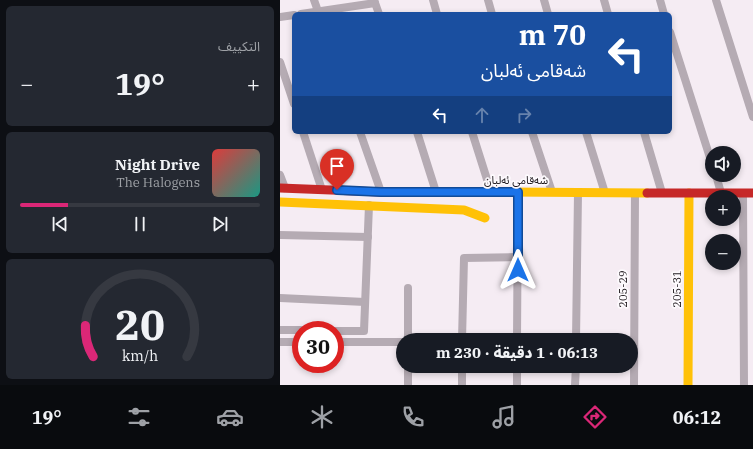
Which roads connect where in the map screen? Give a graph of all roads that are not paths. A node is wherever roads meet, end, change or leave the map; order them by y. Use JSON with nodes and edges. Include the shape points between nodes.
{"nodes":[{"id":1,"x":314,"y":0,"type":"edge"},
{"id":2,"x":433,"y":0,"type":"edge"},
{"id":3,"x":488,"y":0,"type":"edge"},
{"id":4,"x":544,"y":0,"type":"edge"},
{"id":5,"x":604,"y":0,"type":"edge"},
{"id":6,"x":660,"y":0,"type":"edge"},
{"id":7,"x":716,"y":0,"type":"edge"},
{"id":8,"x":375,"y":1,"type":"edge"},
{"id":9,"x":319,"y":12,"type":"edge"},
{"id":10,"x":324,"y":12,"type":"edge"},
{"id":11,"x":378,"y":12,"type":"edge"},
{"id":12,"x":436,"y":12,"type":"edge"},
{"id":13,"x":491,"y":12,"type":"edge"},
{"id":14,"x":547,"y":12,"type":"edge"},
{"id":15,"x":607,"y":12,"type":"edge"},
{"id":16,"x":663,"y":12,"type":"edge"},
{"id":17,"x":292,"y":15,"type":"edge"},
{"id":18,"x":280,"y":17,"type":"edge"},
{"id":19,"x":672,"y":38,"type":"edge"},
{"id":20,"x":280,"y":62,"type":"edge"},
{"id":21,"x":292,"y":98,"type":"edge"},
{"id":22,"x":753,"y":117,"type":"edge"},
{"id":23,"x":304,"y":134,"type":"edge"},
{"id":24,"x":361,"y":134,"type":"edge"},
{"id":25,"x":418,"y":134,"type":"edge"},
{"id":26,"x":473,"y":134,"type":"edge"},
{"id":27,"x":533,"y":134,"type":"edge"},
{"id":28,"x":587,"y":134,"type":"edge"},
{"id":29,"x":645,"y":134,"type":"edge"},
{"id":30,"x":706,"y":146,"type":"edge"},
{"id":31,"x":280,"y":175,"type":"edge"},
{"id":32,"x":282,"y":188,"type":"edge"},
{"id":33,"x":322,"y":190,"type":"junction"},
{"id":34,"x":381,"y":192,"type":"junction"},
{"id":35,"x":436,"y":192,"type":"junction"},
{"id":36,"x":490,"y":192,"type":"junction"},
{"id":37,"x":518,"y":192,"type":"junction"},
{"id":38,"x":552,"y":192,"type":"junction"},
{"id":39,"x":578,"y":193,"type":"junction"},
{"id":40,"x":605,"y":193,"type":"junction"},
{"id":41,"x":635,"y":193,"type":"junction"},
{"id":42,"x":662,"y":193,"type":"junction"},
{"id":43,"x":689,"y":193,"type":"junction"},
{"id":44,"x":705,"y":193,"type":"edge"},
{"id":45,"x":743,"y":193,"type":"joint"},
{"id":46,"x":753,"y":193,"type":"edge"},
{"id":47,"x":280,"y":202,"type":"edge"},
{"id":48,"x":369,"y":205,"type":"junction"},
{"id":49,"x":485,"y":218,"type":"dead end"},
{"id":50,"x":280,"y":235,"type":"edge"},
{"id":51,"x":368,"y":238,"type":"junction"},
{"id":52,"x":518,"y":257,"type":"junction"},
{"id":53,"x":408,"y":288,"type":"dead end"},
{"id":54,"x":280,"y":298,"type":"edge"},
{"id":55,"x":365,"y":302,"type":"junction"},
{"id":56,"x":280,"y":330,"type":"edge"},
{"id":57,"x":292,"y":330,"type":"edge"},
{"id":58,"x":344,"y":331,"type":"edge"},
{"id":59,"x":408,"y":333,"type":"edge"},
{"id":60,"x":462,"y":333,"type":"edge"},
{"id":61,"x":517,"y":333,"type":"edge"},
{"id":62,"x":576,"y":333,"type":"edge"},
{"id":63,"x":280,"y":342,"type":"edge"},
{"id":64,"x":292,"y":342,"type":"edge"},
{"id":65,"x":344,"y":342,"type":"edge"},
{"id":66,"x":396,"y":342,"type":"edge"},
{"id":67,"x":408,"y":373,"type":"edge"},
{"id":68,"x":462,"y":373,"type":"edge"},
{"id":69,"x":517,"y":373,"type":"edge"},
{"id":70,"x":576,"y":373,"type":"edge"},
{"id":71,"x":408,"y":385,"type":"edge"},
{"id":72,"x":462,"y":385,"type":"edge"},
{"id":73,"x":517,"y":385,"type":"edge"},
{"id":74,"x":576,"y":385,"type":"edge"},
{"id":75,"x":634,"y":385,"type":"edge"},
{"id":76,"x":688,"y":385,"type":"edge"},
{"id":77,"x":744,"y":385,"type":"edge"}],
"edges":[{"from":1,"to":9,"type":"street"},
{"from":2,"to":12,"type":"street"},
{"from":3,"to":13,"type":"street"},
{"from":4,"to":14,"type":"street"},
{"from":5,"to":15,"type":"street"},
{"from":6,"to":16,"type":"street"},
{"from":7,"to":22,"type":"street"},
{"from":8,"to":10,"type":"street"},
{"from":8,"to":11,"type":"street"},
{"from":17,"to":18,"type":"street"},
{"from":19,"to":30,"type":"street"},
{"from":20,"to":21,"type":"street"},
{"from":23,"to":33,"type":"street"},
{"from":24,"to":34,"type":"street"},
{"from":25,"to":35,"type":"street"},
{"from":26,"to":36,"type":"street"},
{"from":27,"to":38,"type":"street"},
{"from":28,"to":40,"type":"street"},
{"from":29,"to":42,"type":"street"},
{"from":31,"to":32,"type":"street"},
{"from":32,"to":33,"type":"street","name":"شەقامی ئەلبان"},
{"from":33,"to":34,"type":"street","name":"شەقامی ئەلبان"},
{"from":34,"to":35,"type":"street","name":"شەقامی ئەلبان"},
{"from":35,"to":36,"type":"street","name":"شەقامی ئەلبان"},
{"from":36,"to":37,"type":"street","name":"شەقامی ئەلبان"},
{"from":37,"to":38,"type":"street","name":"شەقامی ئەلبان"},
{"from":37,"to":52,"type":"street"},
{"from":38,"to":39,"type":"street","name":"شەقامی ئەلبان"},
{"from":39,"to":40,"type":"street","name":"شەقامی ئەلبان"},
{"from":39,"to":62,"type":"street"},
{"from":40,"to":41,"type":"street","name":"شەقامی ئەلبان"},
{"from":41,"to":42,"type":"street","name":"شەقامی ئەلبان"},
{"from":41,"to":75,"type":"street","name":"205-29"},
{"from":42,"to":43,"type":"street","name":"شەقامی ئەلبان"},
{"from":43,"to":44,"type":"street","name":"شەقامی ئەلبان"},
{"from":43,"to":76,"type":"street","name":"205-31"},
{"from":45,"to":46,"type":"street","name":"شەقامی ئەلبان"},
{"from":45,"to":77,"type":"street"},
{"from":47,"to":48,"type":"street"},
{"from":48,"to":49,"type":"street","via":[[464,210]]},
{"from":48,"to":51,"type":"street"},
{"from":50,"to":51,"type":"street"},
{"from":51,"to":55,"type":"street"},
{"from":52,"to":60,"type":"street","via":[[464,258]]},
{"from":52,"to":61,"type":"street"},
{"from":53,"to":59,"type":"street"},
{"from":54,"to":55,"type":"street"},
{"from":55,"to":58,"type":"street","via":[[364,332]]},
{"from":56,"to":57,"type":"street"},
{"from":63,"to":64,"type":"street"},
{"from":65,"to":66,"type":"street"},
{"from":67,"to":71,"type":"street"},
{"from":68,"to":72,"type":"street"},
{"from":69,"to":73,"type":"street"},
{"from":70,"to":74,"type":"street"}]}
